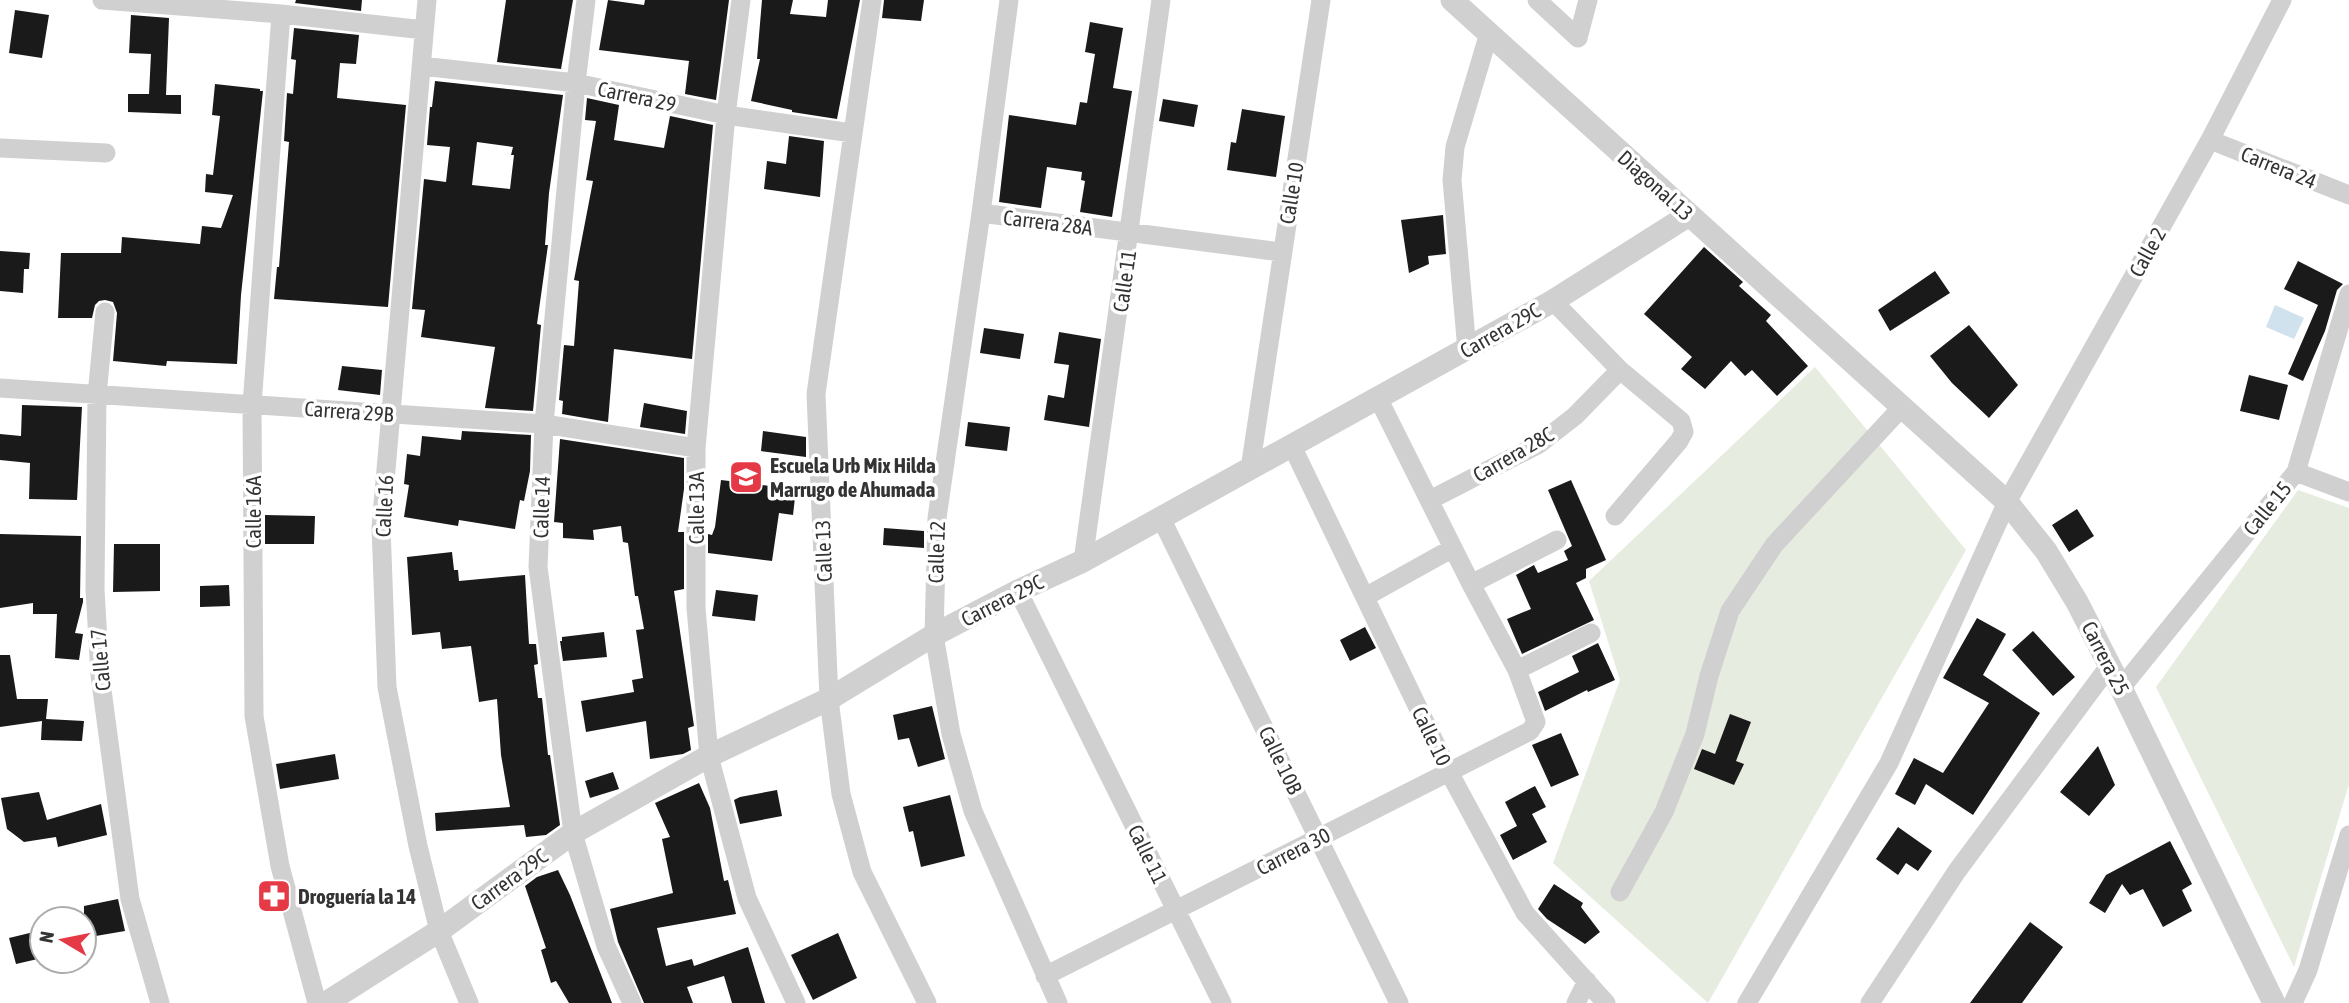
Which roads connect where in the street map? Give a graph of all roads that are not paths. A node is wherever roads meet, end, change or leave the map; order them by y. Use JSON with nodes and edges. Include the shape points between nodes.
{"nodes":[{"id":1,"x":102,"y":0,"type":"edge"},
{"id":2,"x":427,"y":0,"type":"edge"},
{"id":3,"x":586,"y":0,"type":"edge"},
{"id":4,"x":741,"y":0,"type":"edge"},
{"id":5,"x":872,"y":0,"type":"edge"},
{"id":6,"x":1009,"y":0,"type":"edge"},
{"id":7,"x":1161,"y":0,"type":"edge"},
{"id":8,"x":1321,"y":0,"type":"edge"},
{"id":9,"x":1452,"y":0,"type":"edge"},
{"id":10,"x":1537,"y":0,"type":"edge"},
{"id":11,"x":1588,"y":0,"type":"edge"},
{"id":12,"x":2282,"y":0,"type":"edge"},
{"id":13,"x":281,"y":14,"type":"junction"},
{"id":14,"x":424,"y":30,"type":"junction"},
{"id":15,"x":1489,"y":33,"type":"junction"},
{"id":16,"x":421,"y":66,"type":"junction"},
{"id":17,"x":576,"y":83,"type":"junction"},
{"id":18,"x":726,"y":115,"type":"junction"},
{"id":19,"x":852,"y":133,"type":"junction"},
{"id":20,"x":2210,"y":140,"type":"junction"},
{"id":21,"x":0,"y":148,"type":"edge"},
{"id":22,"x":106,"y":153,"type":"dead end"},
{"id":23,"x":2349,"y":195,"type":"edge"},
{"id":24,"x":981,"y":213,"type":"junction"},
{"id":25,"x":1689,"y":215,"type":"junction"},
{"id":26,"x":1130,"y":233,"type":"junction"},
{"id":27,"x":1281,"y":252,"type":"junction"},
{"id":28,"x":2349,"y":294,"type":"edge"},
{"id":29,"x":1553,"y":300,"type":"junction"},
{"id":30,"x":106,"y":312,"type":"dead end"},
{"id":31,"x":1467,"y":350,"type":"junction"},
{"id":32,"x":1860,"y":369,"type":"joint"},
{"id":33,"x":1620,"y":370,"type":"junction"},
{"id":34,"x":0,"y":388,"type":"edge"},
{"id":35,"x":97,"y":395,"type":"junction"},
{"id":36,"x":1378,"y":398,"type":"junction"},
{"id":37,"x":252,"y":405,"type":"junction"},
{"id":38,"x":1902,"y":407,"type":"junction"},
{"id":39,"x":390,"y":414,"type":"junction"},
{"id":40,"x":544,"y":424,"type":"junction"},
{"id":41,"x":1292,"y":446,"type":"junction"},
{"id":42,"x":696,"y":448,"type":"junction"},
{"id":43,"x":1250,"y":469,"type":"junction"},
{"id":44,"x":2296,"y":472,"type":"junction"},
{"id":45,"x":2349,"y":492,"type":"edge"},
{"id":46,"x":1430,"y":500,"type":"junction"},
{"id":47,"x":2007,"y":502,"type":"junction"},
{"id":48,"x":1615,"y":516,"type":"dead end"},
{"id":49,"x":1161,"y":518,"type":"junction"},
{"id":50,"x":1558,"y":540,"type":"dead end"},
{"id":51,"x":1453,"y":548,"type":"junction"},
{"id":52,"x":1083,"y":561,"type":"junction"},
{"id":53,"x":1471,"y":584,"type":"junction"},
{"id":54,"x":1018,"y":591,"type":"junction"},
{"id":55,"x":1365,"y":597,"type":"junction"},
{"id":56,"x":1591,"y":633,"type":"dead end"},
{"id":57,"x":934,"y":635,"type":"junction"},
{"id":58,"x":2110,"y":665,"type":"junction"},
{"id":59,"x":1517,"y":670,"type":"junction"},
{"id":60,"x":2121,"y":688,"type":"junction"},
{"id":61,"x":829,"y":699,"type":"junction"},
{"id":62,"x":709,"y":756,"type":"junction"},
{"id":63,"x":1449,"y":772,"type":"junction"},
{"id":64,"x":573,"y":833,"type":"junction"},
{"id":65,"x":2349,"y":835,"type":"edge"},
{"id":66,"x":1319,"y":837,"type":"junction"},
{"id":67,"x":1620,"y":892,"type":"dead end"},
{"id":68,"x":1177,"y":912,"type":"junction"},
{"id":69,"x":439,"y":930,"type":"junction"},
{"id":70,"x":1045,"y":976,"type":"junction"},
{"id":71,"x":1587,"y":981,"type":"junction"},
{"id":72,"x":160,"y":1003,"type":"edge"},
{"id":73,"x":317,"y":1003,"type":"edge"},
{"id":74,"x":326,"y":1003,"type":"edge"},
{"id":75,"x":469,"y":1003,"type":"edge"},
{"id":76,"x":632,"y":1003,"type":"edge"},
{"id":77,"x":796,"y":1003,"type":"edge"},
{"id":78,"x":926,"y":1003,"type":"edge"},
{"id":79,"x":1058,"y":1003,"type":"edge"},
{"id":80,"x":1223,"y":1003,"type":"edge"},
{"id":81,"x":1399,"y":1003,"type":"edge"},
{"id":82,"x":1576,"y":1003,"type":"edge"},
{"id":83,"x":1606,"y":1003,"type":"edge"},
{"id":84,"x":1747,"y":1003,"type":"edge"},
{"id":85,"x":1870,"y":1003,"type":"edge"},
{"id":86,"x":2274,"y":1003,"type":"edge"},
{"id":87,"x":2293,"y":1003,"type":"edge"}],
"edges":[{"from":1,"to":13,"type":"street"},
{"from":2,"to":14,"type":"street","name":"Calle 16"},
{"from":3,"to":17,"type":"street","name":"Calle 14"},
{"from":4,"to":18,"type":"street","name":"Calle 13A"},
{"from":5,"to":19,"type":"street","name":"Calle 13"},
{"from":6,"to":24,"type":"street","name":"Calle 12"},
{"from":7,"to":26,"type":"street","name":"Calle 11"},
{"from":8,"to":27,"type":"street","name":"Calle 10"},
{"from":9,"to":15,"type":"street","name":"Diagonal 13"},
{"from":10,"to":11,"type":"street","via":[[1578,38]]},
{"from":12,"to":20,"type":"street","name":"Calle 2"},
{"from":13,"to":14,"type":"street"},
{"from":13,"to":37,"type":"street","name":"Calle 16A"},
{"from":14,"to":16,"type":"street","name":"Calle 16"},
{"from":15,"to":25,"type":"street","name":"Diagonal 13"},
{"from":15,"to":31,"type":"street","via":[[1455,147],[1452,180]]},
{"from":16,"to":17,"type":"street","name":"Carrera 29"},
{"from":16,"to":39,"type":"street","name":"Calle 16"},
{"from":17,"to":18,"type":"street","name":"Carrera 29"},
{"from":17,"to":40,"type":"street","name":"Calle 14"},
{"from":18,"to":19,"type":"street","name":"Carrera 29"},
{"from":18,"to":42,"type":"street","name":"Calle 13A"},
{"from":19,"to":61,"type":"street","name":"Calle 13","via":[[816,394]]},
{"from":20,"to":23,"type":"street","name":"Carrera 24"},
{"from":20,"to":47,"type":"street","name":"Calle 2"},
{"from":21,"to":22,"type":"street"},
{"from":24,"to":26,"type":"street","name":"Carrera 28A"},
{"from":24,"to":57,"type":"street","name":"Calle 12","via":[[937,518]]},
{"from":25,"to":29,"type":"street","name":"Carrera 29C"},
{"from":25,"to":32,"type":"street","name":"Diagonal 13"},
{"from":26,"to":27,"type":"street","name":"Carrera 28A"},
{"from":26,"to":52,"type":"street","name":"Calle 11"},
{"from":27,"to":43,"type":"street","name":"Calle 10"},
{"from":28,"to":44,"type":"street","name":"Calle 15"},
{"from":29,"to":31,"type":"street","name":"Carrera 29C"},
{"from":29,"to":33,"type":"street"},
{"from":30,"to":35,"type":"street","name":"Calle 17"},
{"from":31,"to":36,"type":"street","name":"Carrera 29C"},
{"from":32,"to":38,"type":"street","name":"Carrera 25"},
{"from":33,"to":46,"type":"street","name":"Carrera 28C","via":[[1575,416],[1539,444]]},
{"from":33,"to":48,"type":"street","via":[[1681,421],[1684,432]]},
{"from":34,"to":35,"type":"street","name":"Carrera 29B"},
{"from":35,"to":37,"type":"street","name":"Carrera 29B"},
{"from":35,"to":72,"type":"street","name":"Calle 17","via":[[95,589],[100,675],[130,899]]},
{"from":36,"to":41,"type":"street","name":"Carrera 29C"},
{"from":36,"to":46,"type":"street"},
{"from":37,"to":39,"type":"street","name":"Carrera 29B"},
{"from":37,"to":73,"type":"street","name":"Calle 16A","via":[[254,716],[280,866]]},
{"from":38,"to":47,"type":"street","name":"Carrera 25"},
{"from":38,"to":67,"type":"street","via":[[1774,545],[1730,611],[1695,734],[1664,812]]},
{"from":39,"to":40,"type":"street","name":"Carrera 29B"},
{"from":39,"to":69,"type":"street","name":"Calle 16","via":[[381,527],[387,687]]},
{"from":40,"to":42,"type":"street","name":"Carrera 29B"},
{"from":40,"to":64,"type":"street","name":"Calle 14","via":[[538,568]]},
{"from":41,"to":43,"type":"street","name":"Carrera 29C"},
{"from":41,"to":55,"type":"street","name":"Calle 10"},
{"from":42,"to":62,"type":"street","name":"Calle 13A","via":[[695,608]]},
{"from":43,"to":49,"type":"street","name":"Carrera 29C"},
{"from":44,"to":45,"type":"street"},
{"from":44,"to":60,"type":"street","name":"Calle 15"},
{"from":46,"to":51,"type":"street"},
{"from":47,"to":58,"type":"street","name":"Carrera 25","via":[[2046,551]]},
{"from":47,"to":84,"type":"street","name":"Calle 2","via":[[1889,763]]},
{"from":49,"to":52,"type":"street","name":"Carrera 29C"},
{"from":49,"to":66,"type":"street","name":"Calle 10B"},
{"from":50,"to":53,"type":"street"},
{"from":51,"to":53,"type":"street"},
{"from":51,"to":55,"type":"street"},
{"from":52,"to":54,"type":"street","name":"Carrera 29C"},
{"from":53,"to":59,"type":"street"},
{"from":54,"to":57,"type":"street","name":"Carrera 29C"},
{"from":54,"to":68,"type":"street","name":"Calle 11"},
{"from":55,"to":63,"type":"street","name":"Calle 10"},
{"from":56,"to":59,"type":"street"},
{"from":57,"to":61,"type":"street","name":"Carrera 29C"},
{"from":57,"to":70,"type":"street","name":"Calle 12","via":[[951,734],[973,811]]},
{"from":58,"to":60,"type":"street","name":"Carrera 25"},
{"from":58,"to":85,"type":"street","via":[[1957,871]]},
{"from":59,"to":63,"type":"street","name":"Carrera 30","via":[[1536,722],[1530,731]]},
{"from":60,"to":86,"type":"street","name":"Carrera 25"},
{"from":61,"to":62,"type":"street","name":"Carrera 29C"},
{"from":61,"to":78,"type":"street","name":"Calle 13","via":[[841,793],[862,872]]},
{"from":62,"to":64,"type":"street","name":"Carrera 29C"},
{"from":62,"to":77,"type":"street","name":"Calle 13A","via":[[747,898]]},
{"from":63,"to":66,"type":"street","name":"Carrera 30"},
{"from":63,"to":71,"type":"street","name":"Calle 10","via":[[1525,913]]},
{"from":64,"to":69,"type":"street","name":"Carrera 29C"},
{"from":64,"to":76,"type":"street","name":"Calle 14","via":[[606,946]]},
{"from":65,"to":87,"type":"street","via":[[2308,971]]},
{"from":66,"to":68,"type":"street","name":"Carrera 30"},
{"from":66,"to":81,"type":"street","name":"Calle 10B"},
{"from":68,"to":70,"type":"street","name":"Carrera 30"},
{"from":68,"to":80,"type":"street","name":"Calle 11"},
{"from":69,"to":74,"type":"street","name":"Carrera 29C"},
{"from":69,"to":75,"type":"street","name":"Calle 16"},
{"from":70,"to":79,"type":"street","name":"Calle 12"},
{"from":71,"to":82,"type":"street"},
{"from":71,"to":83,"type":"street","name":"Calle 10"}]}
